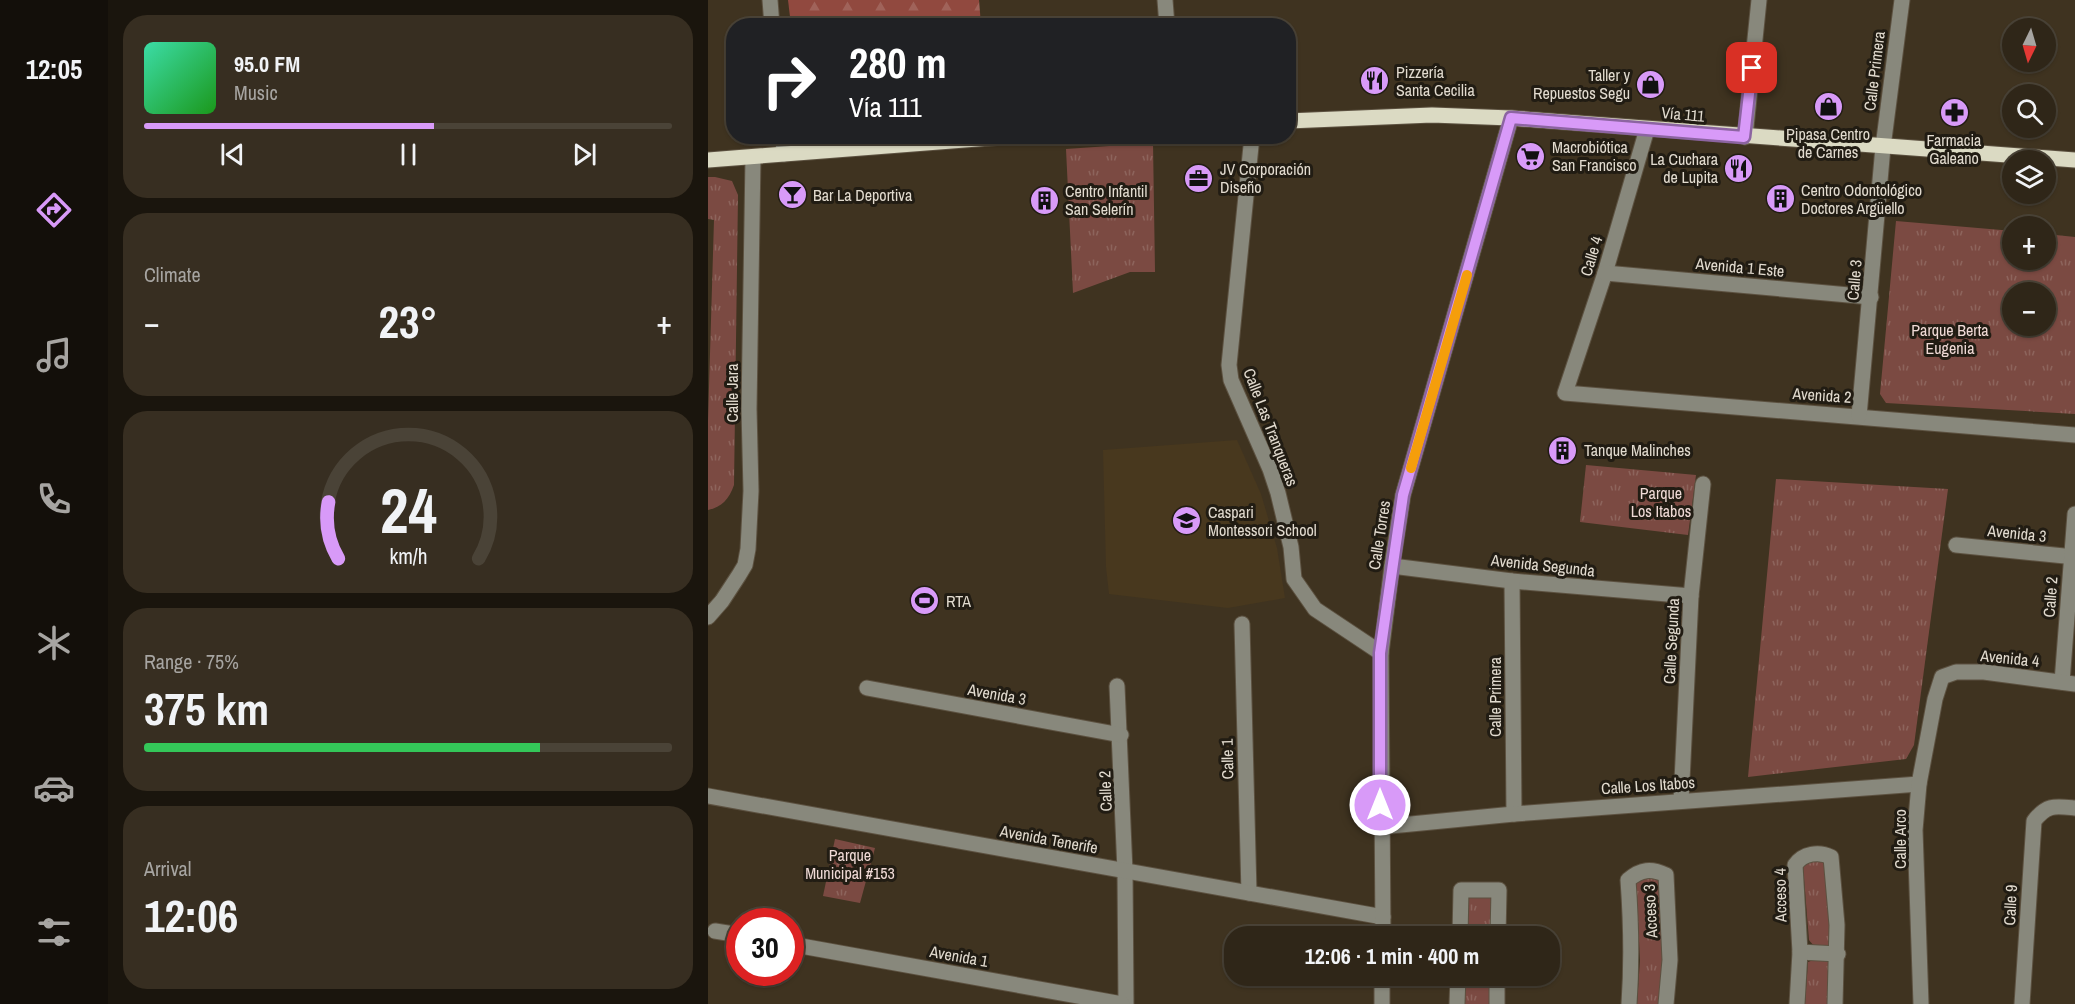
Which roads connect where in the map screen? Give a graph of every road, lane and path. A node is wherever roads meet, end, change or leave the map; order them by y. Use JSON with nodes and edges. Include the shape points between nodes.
{"nodes":[{"id":1,"x":770,"y":0,"type":"edge"},
{"id":2,"x":1165,"y":0,"type":"edge"},
{"id":3,"x":1759,"y":0,"type":"edge"},
{"id":4,"x":1902,"y":0,"type":"edge"},
{"id":5,"x":771,"y":18,"type":"edge"},
{"id":6,"x":1166,"y":18,"type":"edge"},
{"id":7,"x":1511,"y":118,"type":"junction"},
{"id":8,"x":1296,"y":121,"type":"edge"},
{"id":9,"x":1647,"y":129,"type":"junction"},
{"id":10,"x":1744,"y":137,"type":"junction"},
{"id":11,"x":783,"y":144,"type":"edge"},
{"id":12,"x":913,"y":144,"type":"edge"},
{"id":13,"x":1251,"y":144,"type":"edge"},
{"id":14,"x":1883,"y":147,"type":"junction"},
{"id":15,"x":784,"y":154,"type":"junction"},
{"id":16,"x":753,"y":157,"type":"junction"},
{"id":17,"x":708,"y":160,"type":"edge"},
{"id":18,"x":2075,"y":160,"type":"edge"},
{"id":19,"x":1605,"y":273,"type":"junction"},
{"id":20,"x":1871,"y":297,"type":"junction"},
{"id":21,"x":1566,"y":393,"type":"joint"},
{"id":22,"x":1859,"y":416,"type":"junction"},
{"id":23,"x":2075,"y":435,"type":"edge"},
{"id":24,"x":1703,"y":483,"type":"dead end"},
{"id":25,"x":2075,"y":514,"type":"edge"},
{"id":26,"x":1956,"y":545,"type":"dead end"},
{"id":27,"x":2073,"y":556,"type":"edge"},
{"id":28,"x":1392,"y":566,"type":"junction"},
{"id":29,"x":1512,"y":581,"type":"junction"},
{"id":30,"x":1690,"y":596,"type":"junction"},
{"id":31,"x":708,"y":617,"type":"edge"},
{"id":32,"x":1242,"y":624,"type":"dead end"},
{"id":33,"x":1380,"y":653,"type":"junction"},
{"id":34,"x":1942,"y":677,"type":"joint"},
{"id":35,"x":2068,"y":683,"type":"edge"},
{"id":36,"x":1117,"y":686,"type":"dead end"},
{"id":37,"x":867,"y":688,"type":"dead end"},
{"id":38,"x":1121,"y":735,"type":"junction"},
{"id":39,"x":1919,"y":784,"type":"junction"},
{"id":40,"x":708,"y":796,"type":"edge"},
{"id":41,"x":1681,"y":801,"type":"junction"},
{"id":42,"x":2075,"y":808,"type":"edge"},
{"id":43,"x":1514,"y":813,"type":"junction"},
{"id":44,"x":1380,"y":827,"type":"junction"},
{"id":45,"x":1125,"y":871,"type":"junction"},
{"id":46,"x":1249,"y":893,"type":"junction"},
{"id":47,"x":1383,"y":917,"type":"junction"},
{"id":48,"x":1383,"y":926,"type":"edge"},
{"id":49,"x":1460,"y":926,"type":"edge"},
{"id":50,"x":1498,"y":926,"type":"edge"},
{"id":51,"x":715,"y":931,"type":"dead end"},
{"id":52,"x":726,"y":933,"type":"edge"},
{"id":53,"x":804,"y":947,"type":"edge"},
{"id":54,"x":1800,"y":952,"type":"junction"},
{"id":55,"x":1838,"y":954,"type":"junction"},
{"id":56,"x":1382,"y":986,"type":"edge"},
{"id":57,"x":1458,"y":986,"type":"edge"},
{"id":58,"x":1497,"y":986,"type":"edge"},
{"id":59,"x":1124,"y":1004,"type":"edge"},
{"id":60,"x":1382,"y":1004,"type":"edge"},
{"id":61,"x":1457,"y":1004,"type":"edge"},
{"id":62,"x":1497,"y":1004,"type":"edge"},
{"id":63,"x":1629,"y":1004,"type":"edge"},
{"id":64,"x":1666,"y":1004,"type":"edge"},
{"id":65,"x":1797,"y":1004,"type":"edge"},
{"id":66,"x":1835,"y":1004,"type":"edge"},
{"id":67,"x":1920,"y":1004,"type":"edge"},
{"id":68,"x":2022,"y":1004,"type":"edge"}],
"edges":[{"from":1,"to":5,"type":"street"},
{"from":2,"to":6,"type":"street"},
{"from":3,"to":10,"type":"street"},
{"from":4,"to":14,"type":"street","name":"Calle Primera"},
{"from":7,"to":8,"type":"main road","name":"Vía 111","via":[[1432,115]]},
{"from":7,"to":9,"type":"main road","name":"Vía 111"},
{"from":7,"to":28,"type":"street","name":"Calle Torres","via":[[1403,495]]},
{"from":9,"to":10,"type":"main road","name":"Vía 111"},
{"from":9,"to":19,"type":"street","name":"Calle 4"},
{"from":10,"to":14,"type":"main road","name":"Vía 111"},
{"from":11,"to":15,"type":"street"},
{"from":12,"to":15,"type":"main road"},
{"from":13,"to":33,"type":"street","name":"Calle Las Tranqueras","via":[[1229,365],[1231,380],[1278,493],[1294,579],[1315,609]]},
{"from":14,"to":18,"type":"main road","name":"Vía 111"},
{"from":14,"to":20,"type":"street","name":"Calle 3"},
{"from":15,"to":16,"type":"main road"},
{"from":16,"to":17,"type":"main road"},
{"from":16,"to":31,"type":"street","name":"Calle Jara","via":[[748,549],[745,565]]},
{"from":19,"to":20,"type":"street","name":"Avenida 1 Este"},
{"from":19,"to":21,"type":"street","name":"Calle 4"},
{"from":20,"to":22,"type":"street","name":"Calle 3"},
{"from":21,"to":22,"type":"street","name":"Avenida 2"},
{"from":22,"to":23,"type":"street","name":"Avenida 2"},
{"from":24,"to":30,"type":"street","name":"Calle Segunda"},
{"from":25,"to":27,"type":"street","name":"Calle 2"},
{"from":26,"to":27,"type":"street","name":"Avenida 3"},
{"from":27,"to":35,"type":"street","name":"Calle 2"},
{"from":28,"to":29,"type":"street","name":"Avenida Segunda"},
{"from":28,"to":33,"type":"street","name":"Calle Torres"},
{"from":29,"to":30,"type":"street","name":"Avenida Segunda"},
{"from":29,"to":43,"type":"street","name":"Calle Primera"},
{"from":30,"to":41,"type":"street","name":"Calle Segunda"},
{"from":32,"to":46,"type":"street","name":"Calle 1"},
{"from":33,"to":44,"type":"street","name":"Calle Torres"},
{"from":34,"to":35,"type":"street","name":"Avenida 4","via":[[1956,672],[1984,672]]},
{"from":34,"to":39,"type":"street","name":"Calle Arco"},
{"from":36,"to":38,"type":"street","name":"Calle 2"},
{"from":37,"to":38,"type":"street","name":"Avenida 3"},
{"from":38,"to":45,"type":"street","name":"Calle 2"},
{"from":39,"to":41,"type":"street","name":"Calle Los Itabos"},
{"from":39,"to":67,"type":"street","name":"Calle Arco","via":[[1915,830]]},
{"from":40,"to":45,"type":"street","name":"Avenida Tenerife"},
{"from":41,"to":43,"type":"street","name":"Calle Los Itabos"},
{"from":42,"to":68,"type":"street","name":"Calle 9","via":[[2055,806],[2042,810],[2034,821]]},
{"from":43,"to":44,"type":"street","name":"Calle Los Itabos"},
{"from":44,"to":47,"type":"street","name":"Calle Torres"},
{"from":45,"to":46,"type":"street","name":"Avenida Tenerife"},
{"from":45,"to":59,"type":"street","name":"Calle 2"},
{"from":46,"to":47,"type":"street","name":"Avenida Tenerife"},
{"from":47,"to":48,"type":"street","name":"Calle Torres"},
{"from":49,"to":50,"type":"street","via":[[1461,890],[1499,890]]},
{"from":51,"to":52,"type":"street"},
{"from":53,"to":59,"type":"street","name":"Avenida 1"},
{"from":54,"to":55,"type":"street"},
{"from":54,"to":55,"type":"street","name":"Acceso 4","via":[[1795,865],[1807,855],[1824,854],[1831,857]]},
{"from":54,"to":65,"type":"street","name":"Acceso 4"},
{"from":55,"to":66,"type":"street","name":"Acceso 4"},
{"from":56,"to":60,"type":"street"},
{"from":57,"to":61,"type":"street"},
{"from":58,"to":62,"type":"street"},
{"from":63,"to":64,"type":"street","name":"Acceso 3","via":[[1628,880],[1638,871],[1654,870],[1666,875],[1670,960]]}]}
